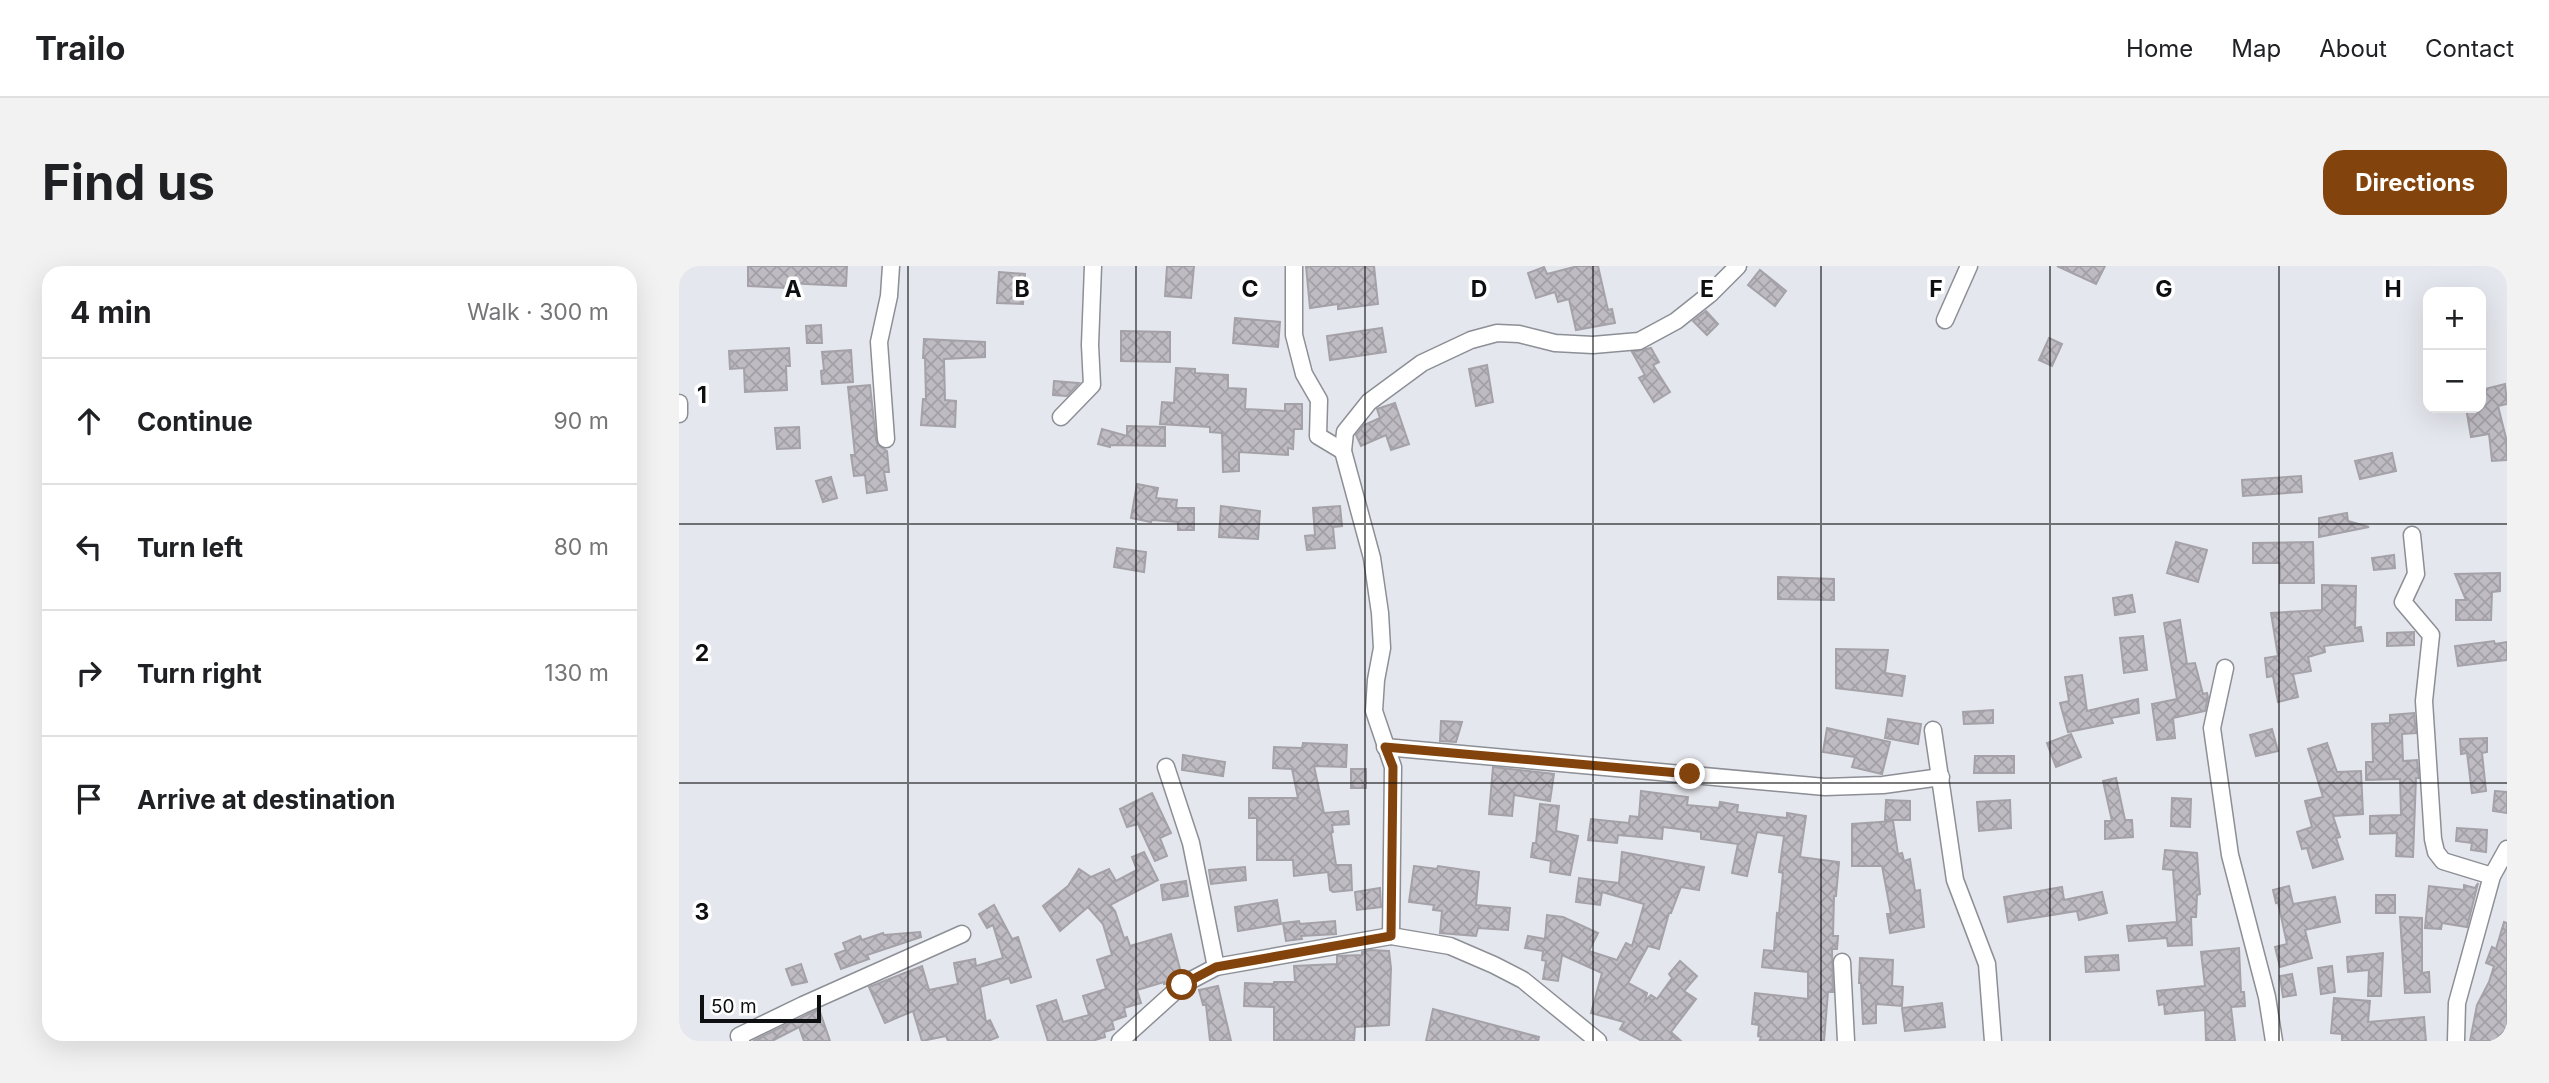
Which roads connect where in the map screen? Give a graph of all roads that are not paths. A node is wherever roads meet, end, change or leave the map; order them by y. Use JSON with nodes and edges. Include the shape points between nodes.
{"nodes":[{"id":1,"x":891,"y":266,"type":"edge"},
{"id":2,"x":1093,"y":266,"type":"edge"},
{"id":3,"x":1294,"y":266,"type":"edge"},
{"id":4,"x":1738,"y":266,"type":"edge"},
{"id":5,"x":1969,"y":266,"type":"edge"},
{"id":6,"x":1945,"y":320,"type":"dead end"},
{"id":7,"x":679,"y":403,"type":"edge"},
{"id":8,"x":679,"y":414,"type":"edge"},
{"id":9,"x":1061,"y":417,"type":"dead end"},
{"id":10,"x":1345,"y":432,"type":"junction"},
{"id":11,"x":1318,"y":436,"type":"junction"},
{"id":12,"x":886,"y":439,"type":"dead end"},
{"id":13,"x":1343,"y":451,"type":"junction"},
{"id":14,"x":2412,"y":535,"type":"dead end"},
{"id":15,"x":2225,"y":668,"type":"dead end"},
{"id":16,"x":1933,"y":730,"type":"dead end"},
{"id":17,"x":1385,"y":747,"type":"junction"},
{"id":18,"x":1166,"y":767,"type":"dead end"},
{"id":19,"x":1941,"y":777,"type":"junction"},
{"id":20,"x":2507,"y":849,"type":"edge"},
{"id":21,"x":2492,"y":876,"type":"junction"},
{"id":22,"x":962,"y":934,"type":"dead end"},
{"id":23,"x":1391,"y":936,"type":"junction"},
{"id":24,"x":1842,"y":962,"type":"dead end"},
{"id":25,"x":1216,"y":967,"type":"junction"},
{"id":26,"x":737,"y":1040,"type":"edge"},
{"id":27,"x":1120,"y":1041,"type":"edge"},
{"id":28,"x":1598,"y":1041,"type":"edge"},
{"id":29,"x":1846,"y":1041,"type":"edge"},
{"id":30,"x":1993,"y":1041,"type":"edge"},
{"id":31,"x":2274,"y":1041,"type":"edge"},
{"id":32,"x":2456,"y":1041,"type":"edge"}],
"edges":[{"from":1,"to":12,"type":"street","via":[[879,342]]},
{"from":2,"to":9,"type":"street","via":[[1092,385]]},
{"from":3,"to":11,"type":"street","via":[[1294,335],[1304,374],[1319,400]]},
{"from":4,"to":10,"type":"street","via":[[1676,321],[1639,341],[1568,344],[1497,333],[1471,340],[1422,362],[1369,402]]},
{"from":5,"to":6,"type":"street"},
{"from":7,"to":8,"type":"street"},
{"from":10,"to":11,"type":"street"},
{"from":10,"to":13,"type":"street"},
{"from":11,"to":13,"type":"street"},
{"from":13,"to":17,"type":"street","via":[[1372,558],[1380,613],[1382,648],[1374,710]]},
{"from":14,"to":21,"type":"street","via":[[2416,574],[2403,602],[2431,635],[2424,701],[2436,852],[2443,860]]},
{"from":15,"to":31,"type":"street","via":[[2212,727],[2230,855]]},
{"from":16,"to":19,"type":"street"},
{"from":17,"to":19,"type":"street","via":[[1825,787]]},
{"from":17,"to":23,"type":"street","via":[[1393,767]]},
{"from":18,"to":25,"type":"street","via":[[1191,843]]},
{"from":19,"to":30,"type":"street","via":[[1955,880],[1987,964]]},
{"from":20,"to":21,"type":"street"},
{"from":21,"to":32,"type":"street","via":[[2457,1003]]},
{"from":22,"to":26,"type":"street","via":[[803,1005]]},
{"from":23,"to":25,"type":"street"},
{"from":23,"to":28,"type":"street","via":[[1450,946],[1494,965],[1523,980]]},
{"from":24,"to":29,"type":"street"},
{"from":25,"to":27,"type":"street","via":[[1182,985]]}]}
